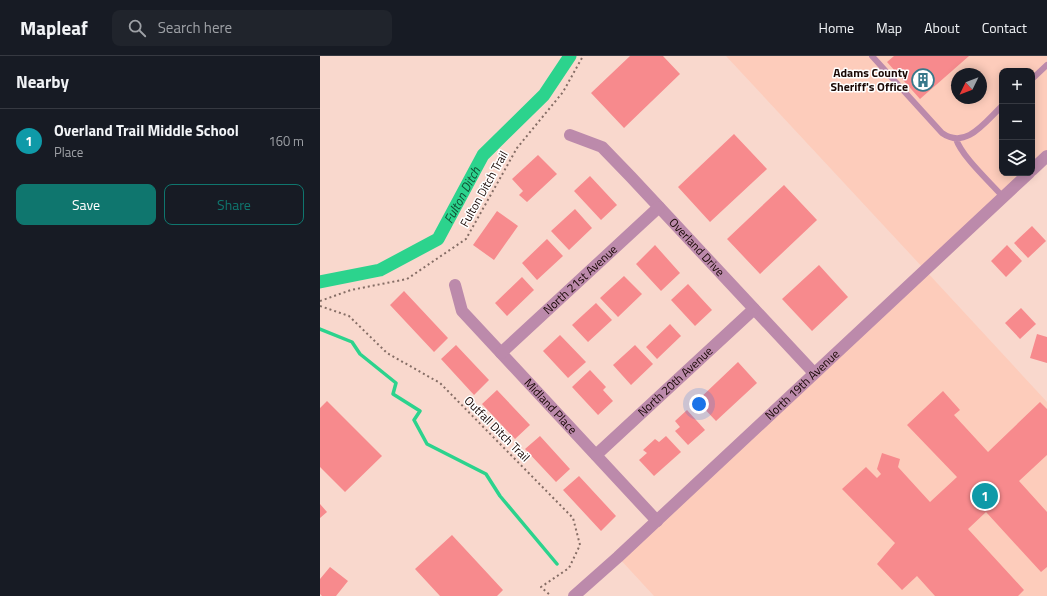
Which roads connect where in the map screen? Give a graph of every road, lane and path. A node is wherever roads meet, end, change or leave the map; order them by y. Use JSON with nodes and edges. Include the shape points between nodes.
{"nodes":[{"id":1,"x":583,"y":56,"type":"edge"},
{"id":2,"x":872,"y":56,"type":"edge"},
{"id":3,"x":1047,"y":65,"type":"edge"},
{"id":4,"x":1035,"y":76,"type":"edge"},
{"id":5,"x":999,"y":109,"type":"edge"},
{"id":6,"x":570,"y":135,"type":"dead end"},
{"id":7,"x":956,"y":139,"type":"junction"},
{"id":8,"x":1047,"y":156,"type":"edge"},
{"id":9,"x":1035,"y":167,"type":"edge"},
{"id":10,"x":1026,"y":176,"type":"edge"},
{"id":11,"x":1003,"y":197,"type":"junction"},
{"id":12,"x":659,"y":207,"type":"junction"},
{"id":13,"x":456,"y":285,"type":"dead end"},
{"id":14,"x":320,"y":301,"type":"edge"},
{"id":15,"x":320,"y":306,"type":"edge"},
{"id":16,"x":754,"y":309,"type":"junction"},
{"id":17,"x":501,"y":353,"type":"junction"},
{"id":18,"x":814,"y":373,"type":"junction"},
{"id":19,"x":596,"y":455,"type":"junction"},
{"id":20,"x":657,"y":521,"type":"junction"},
{"id":21,"x":551,"y":596,"type":"edge"},
{"id":22,"x":574,"y":596,"type":"edge"}],
"edges":[{"from":1,"to":14,"type":"path","name":"Fulton Ditch Trail","via":[[563,92],[517,148],[466,239],[407,279],[351,290]]},
{"from":2,"to":7,"type":"lane","via":[[942,133]]},
{"from":3,"to":4,"type":"lane"},
{"from":5,"to":7,"type":"lane","via":[[972,135]]},
{"from":6,"to":12,"type":"street","name":"Overland Drive","via":[[602,147]]},
{"from":7,"to":11,"type":"lane","via":[[958,146]]},
{"from":8,"to":9,"type":"street"},
{"from":10,"to":11,"type":"street","name":"North 19th Avenue"},
{"from":11,"to":18,"type":"street","name":"North 19th Avenue"},
{"from":12,"to":16,"type":"street","name":"Overland Drive"},
{"from":12,"to":17,"type":"street","name":"North 21st Avenue"},
{"from":13,"to":17,"type":"street","name":"Midland Place","via":[[462,311]]},
{"from":15,"to":21,"type":"path","name":"Outfall Ditch Trail","via":[[349,316],[387,353],[440,383],[573,518],[580,545],[570,568],[541,587]]},
{"from":16,"to":18,"type":"street","name":"Overland Drive"},
{"from":16,"to":19,"type":"street","name":"North 20th Avenue"},
{"from":17,"to":19,"type":"street","name":"Midland Place"},
{"from":18,"to":20,"type":"street","name":"North 19th Avenue"},
{"from":19,"to":20,"type":"street","name":"Midland Place"},
{"from":20,"to":22,"type":"street","name":"North 19th Avenue"}]}
